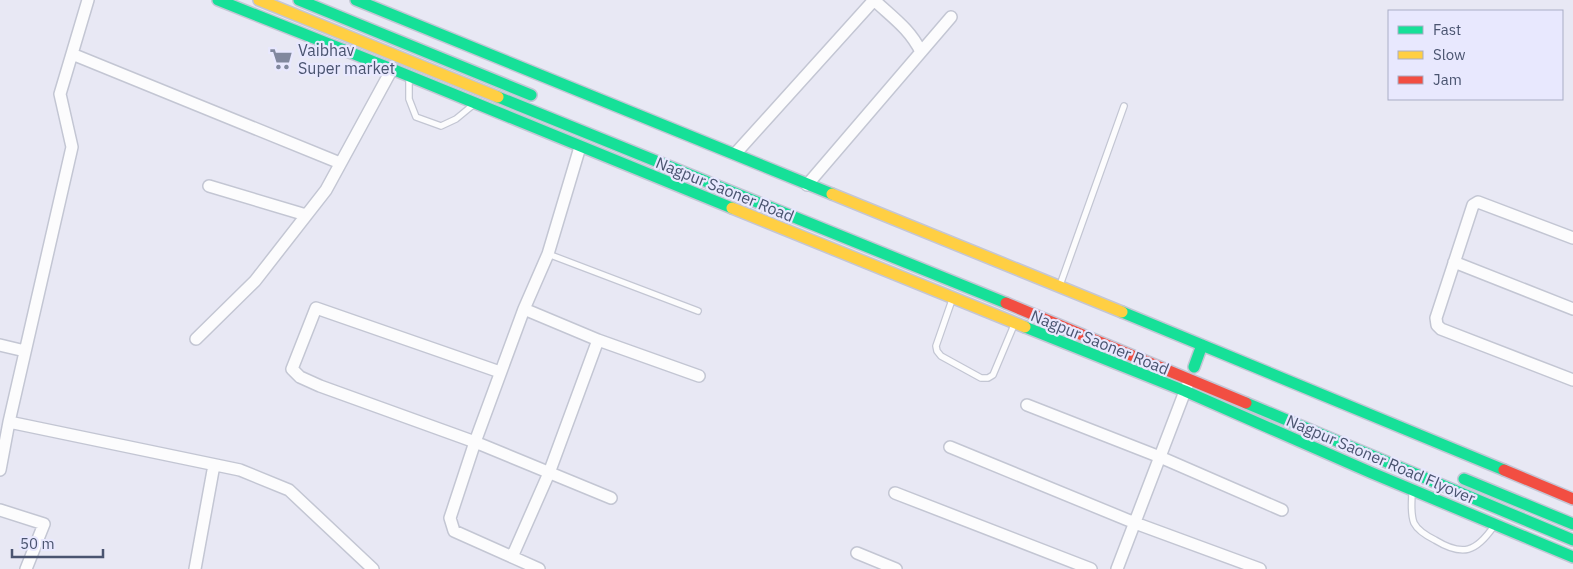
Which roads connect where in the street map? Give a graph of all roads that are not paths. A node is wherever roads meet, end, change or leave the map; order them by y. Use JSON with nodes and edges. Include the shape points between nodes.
{"nodes":[{"id":1,"x":88,"y":0,"type":"edge"},
{"id":2,"x":218,"y":0,"type":"edge"},
{"id":3,"x":259,"y":0,"type":"edge"},
{"id":4,"x":299,"y":0,"type":"edge"},
{"id":5,"x":356,"y":0,"type":"edge"},
{"id":6,"x":950,"y":17,"type":"dead end"},
{"id":7,"x":921,"y":52,"type":"junction"},
{"id":8,"x":72,"y":54,"type":"junction"},
{"id":9,"x":392,"y":69,"type":"junction"},
{"id":10,"x":409,"y":76,"type":"junction"},
{"id":11,"x":544,"y":100,"type":"dead end"},
{"id":12,"x":475,"y":104,"type":"junction"},
{"id":13,"x":1124,"y":106,"type":"dead end"},
{"id":14,"x":580,"y":147,"type":"junction"},
{"id":15,"x":735,"y":154,"type":"junction"},
{"id":16,"x":340,"y":163,"type":"junction"},
{"id":17,"x":808,"y":185,"type":"junction"},
{"id":18,"x":209,"y":186,"type":"dead end"},
{"id":19,"x":306,"y":215,"type":"junction"},
{"id":20,"x":1573,"y":238,"type":"edge"},
{"id":21,"x":548,"y":254,"type":"junction"},
{"id":22,"x":1454,"y":262,"type":"junction"},
{"id":23,"x":1059,"y":288,"type":"junction"},
{"id":24,"x":952,"y":299,"type":"junction"},
{"id":25,"x":524,"y":309,"type":"junction"},
{"id":26,"x":1573,"y":309,"type":"edge"},
{"id":27,"x":698,"y":311,"type":"dead end"},
{"id":28,"x":1014,"y":323,"type":"junction"},
{"id":29,"x":196,"y":339,"type":"dead end"},
{"id":30,"x":598,"y":340,"type":"junction"},
{"id":31,"x":0,"y":345,"type":"edge"},
{"id":32,"x":1202,"y":345,"type":"junction"},
{"id":33,"x":25,"y":351,"type":"junction"},
{"id":34,"x":1193,"y":367,"type":"dead end"},
{"id":35,"x":500,"y":372,"type":"junction"},
{"id":36,"x":699,"y":376,"type":"dead end"},
{"id":37,"x":1190,"y":379,"type":"junction"},
{"id":38,"x":1573,"y":380,"type":"edge"},
{"id":39,"x":1185,"y":391,"type":"junction"},
{"id":40,"x":1027,"y":405,"type":"dead end"},
{"id":41,"x":9,"y":422,"type":"junction"},
{"id":42,"x":475,"y":442,"type":"junction"},
{"id":43,"x":950,"y":447,"type":"dead end"},
{"id":44,"x":1160,"y":457,"type":"junction"},
{"id":45,"x":214,"y":465,"type":"junction"},
{"id":46,"x":0,"y":470,"type":"edge"},
{"id":47,"x":549,"y":472,"type":"junction"},
{"id":48,"x":1453,"y":474,"type":"dead end"},
{"id":49,"x":1412,"y":490,"type":"junction"},
{"id":50,"x":895,"y":493,"type":"dead end"},
{"id":51,"x":611,"y":498,"type":"dead end"},
{"id":52,"x":1573,"y":499,"type":"edge"},
{"id":53,"x":0,"y":510,"type":"edge"},
{"id":54,"x":1282,"y":510,"type":"dead end"},
{"id":55,"x":1135,"y":523,"type":"junction"},
{"id":56,"x":1495,"y":524,"type":"junction"},
{"id":57,"x":1573,"y":524,"type":"edge"},
{"id":58,"x":1573,"y":540,"type":"edge"},
{"id":59,"x":857,"y":553,"type":"dead end"},
{"id":60,"x":512,"y":557,"type":"junction"},
{"id":61,"x":1573,"y":557,"type":"edge"},
{"id":62,"x":26,"y":569,"type":"edge"},
{"id":63,"x":195,"y":569,"type":"edge"},
{"id":64,"x":373,"y":569,"type":"edge"},
{"id":65,"x":539,"y":569,"type":"edge"},
{"id":66,"x":896,"y":569,"type":"edge"},
{"id":67,"x":1090,"y":569,"type":"edge"},
{"id":68,"x":1117,"y":569,"type":"edge"},
{"id":69,"x":1260,"y":569,"type":"edge"}],
"edges":[{"from":1,"to":8,"type":"street"},
{"from":2,"to":9,"type":"main road"},
{"from":3,"to":37,"type":"main road","name":"Nagpur Saoner Road"},
{"from":4,"to":11,"type":"main road"},
{"from":5,"to":15,"type":"main road"},
{"from":6,"to":7,"type":"street"},
{"from":7,"to":15,"type":"street","via":[[906,29],[874,0]]},
{"from":7,"to":17,"type":"street"},
{"from":8,"to":16,"type":"street"},
{"from":8,"to":33,"type":"street","via":[[60,94],[72,147]]},
{"from":9,"to":10,"type":"main road"},
{"from":9,"to":16,"type":"street"},
{"from":10,"to":12,"type":"main road"},
{"from":10,"to":12,"type":"lane","via":[[409,99],[416,117],[441,126]]},
{"from":12,"to":14,"type":"main road"},
{"from":13,"to":23,"type":"lane"},
{"from":14,"to":21,"type":"street"},
{"from":14,"to":24,"type":"main road"},
{"from":15,"to":17,"type":"main road"},
{"from":16,"to":19,"type":"street","via":[[326,190]]},
{"from":17,"to":23,"type":"main road"},
{"from":18,"to":19,"type":"street"},
{"from":19,"to":29,"type":"street","via":[[255,281]]},
{"from":20,"to":22,"type":"street","via":[[1478,202],[1473,205]]},
{"from":21,"to":25,"type":"street"},
{"from":21,"to":27,"type":"lane"},
{"from":22,"to":26,"type":"street"},
{"from":22,"to":38,"type":"street","via":[[1436,318],[1440,329]]},
{"from":23,"to":32,"type":"main road"},
{"from":24,"to":28,"type":"main road"},
{"from":24,"to":28,"type":"lane","via":[[936,352],[981,378],[993,375]]},
{"from":25,"to":30,"type":"street"},
{"from":25,"to":35,"type":"street"},
{"from":28,"to":39,"type":"main road"},
{"from":30,"to":36,"type":"street"},
{"from":30,"to":47,"type":"street"},
{"from":31,"to":33,"type":"street"},
{"from":32,"to":34,"type":"main road"},
{"from":32,"to":52,"type":"main road"},
{"from":33,"to":41,"type":"street"},
{"from":35,"to":42,"type":"street"},
{"from":35,"to":42,"type":"street","via":[[316,308],[292,369],[300,377],[320,386]]},
{"from":37,"to":39,"type":"street"},
{"from":37,"to":58,"type":"main road","name":"Nagpur Saoner Road Flyover"},
{"from":39,"to":44,"type":"street"},
{"from":39,"to":49,"type":"main road"},
{"from":40,"to":44,"type":"street"},
{"from":41,"to":45,"type":"street"},
{"from":41,"to":46,"type":"street"},
{"from":42,"to":47,"type":"street"},
{"from":42,"to":60,"type":"street","via":[[450,518],[454,531]]},
{"from":43,"to":55,"type":"street"},
{"from":44,"to":54,"type":"street"},
{"from":44,"to":55,"type":"street"},
{"from":45,"to":63,"type":"street"},
{"from":45,"to":64,"type":"street","via":[[240,470],[289,490]]},
{"from":47,"to":51,"type":"street"},
{"from":47,"to":60,"type":"street"},
{"from":48,"to":57,"type":"main road","name":"Nagpur Saoner Road Flyover"},
{"from":49,"to":56,"type":"main road"},
{"from":49,"to":56,"type":"lane","via":[[1414,523],[1422,533],[1445,546],[1468,550],[1485,539]]},
{"from":50,"to":67,"type":"street"},
{"from":53,"to":62,"type":"street","via":[[44,524]]},
{"from":55,"to":68,"type":"street"},
{"from":55,"to":69,"type":"street"},
{"from":56,"to":61,"type":"main road"},
{"from":59,"to":66,"type":"street"},
{"from":60,"to":65,"type":"street"}]}
